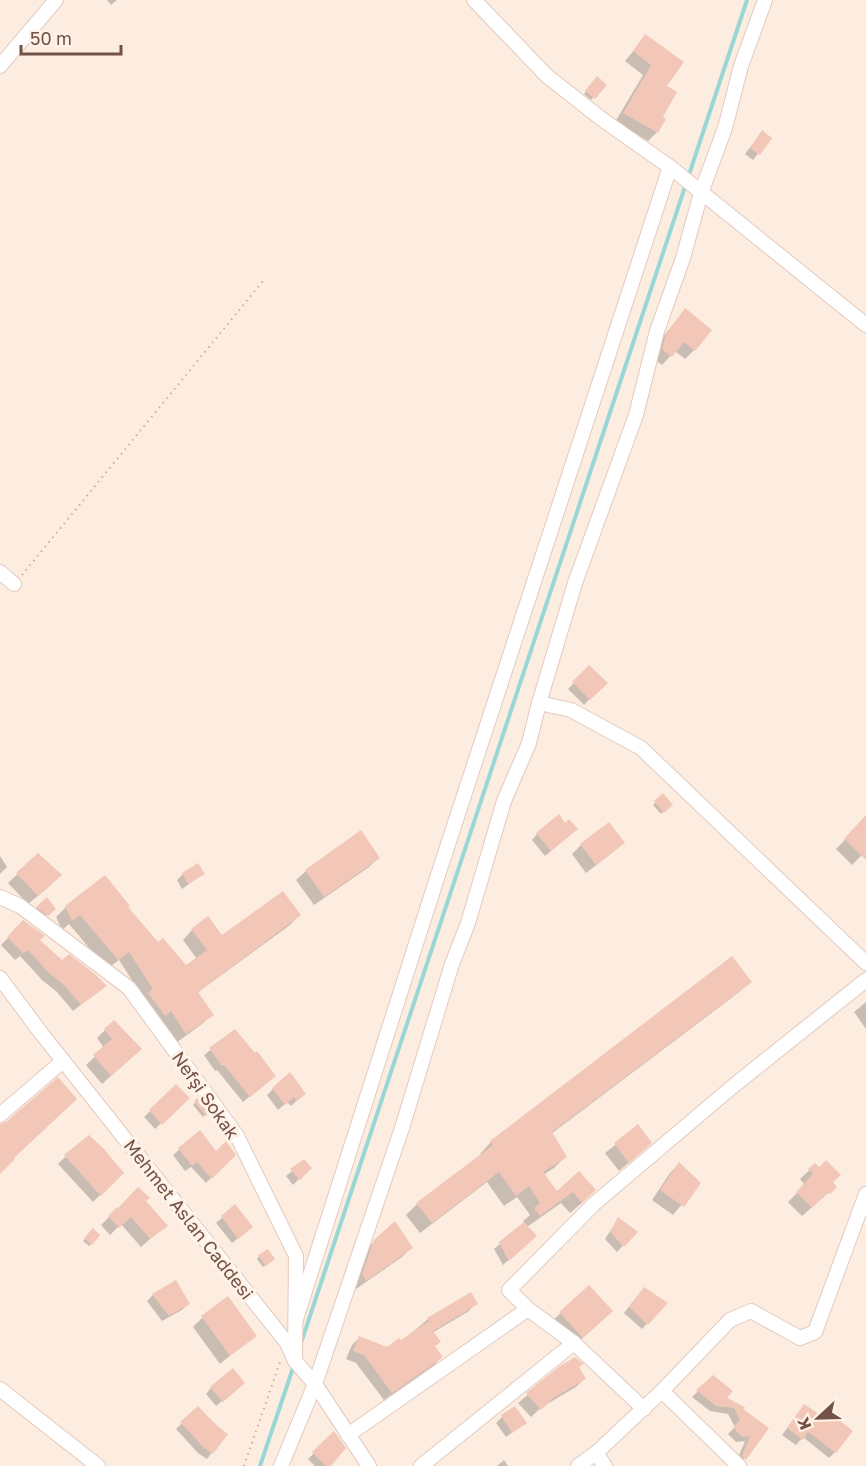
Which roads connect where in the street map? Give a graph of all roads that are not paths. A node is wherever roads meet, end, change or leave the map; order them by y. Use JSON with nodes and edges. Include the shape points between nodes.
{"nodes":[{"id":1,"x":56,"y":0,"type":"edge"},
{"id":2,"x":474,"y":0,"type":"edge"},
{"id":3,"x":765,"y":0,"type":"edge"},
{"id":4,"x":0,"y":66,"type":"edge"},
{"id":5,"x":670,"y":167,"type":"junction"},
{"id":6,"x":701,"y":193,"type":"junction"},
{"id":7,"x":866,"y":325,"type":"edge"},
{"id":8,"x":0,"y":572,"type":"edge"},
{"id":9,"x":14,"y":584,"type":"road end"},
{"id":10,"x":539,"y":702,"type":"junction"},
{"id":11,"x":0,"y":897,"type":"edge"},
{"id":12,"x":866,"y":963,"type":"edge"},
{"id":13,"x":0,"y":978,"type":"edge"},
{"id":14,"x":866,"y":980,"type":"edge"},
{"id":15,"x":63,"y":1061,"type":"junction"},
{"id":16,"x":0,"y":1115,"type":"edge"},
{"id":17,"x":866,"y":1194,"type":"edge"},
{"id":18,"x":528,"y":1309,"type":"junction"},
{"id":19,"x":296,"y":1319,"type":"junction"},
{"id":20,"x":574,"y":1343,"type":"junction"},
{"id":21,"x":295,"y":1361,"type":"junction"},
{"id":22,"x":315,"y":1384,"type":"junction"},
{"id":23,"x":0,"y":1389,"type":"edge"},
{"id":24,"x":662,"y":1392,"type":"junction"},
{"id":25,"x":644,"y":1409,"type":"junction"},
{"id":26,"x":348,"y":1435,"type":"junction"},
{"id":27,"x":596,"y":1453,"type":"junction"},
{"id":28,"x":98,"y":1466,"type":"edge"},
{"id":29,"x":281,"y":1466,"type":"edge"},
{"id":30,"x":369,"y":1466,"type":"edge"},
{"id":31,"x":421,"y":1466,"type":"edge"},
{"id":32,"x":578,"y":1466,"type":"edge"},
{"id":33,"x":605,"y":1466,"type":"edge"},
{"id":34,"x":739,"y":1466,"type":"edge"}],
"edges":[{"from":1,"to":4,"type":"street"},
{"from":2,"to":5,"type":"street","via":[[547,76]]},
{"from":3,"to":6,"type":"street"},
{"from":5,"to":6,"type":"street"},
{"from":5,"to":19,"type":"street"},
{"from":6,"to":7,"type":"street"},
{"from":6,"to":10,"type":"street","via":[[657,331],[636,415],[575,583]]},
{"from":8,"to":9,"type":"street"},
{"from":10,"to":12,"type":"street","via":[[571,710],[641,748]]},
{"from":10,"to":22,"type":"street","via":[[529,743],[504,801],[402,1128]]},
{"from":11,"to":19,"type":"street","name":"Nefşi Sokak","via":[[20,906],[129,988],[237,1136],[296,1256]]},
{"from":13,"to":15,"type":"street","name":"Mehmet Aslan Caddesi"},
{"from":14,"to":18,"type":"street","via":[[594,1204],[509,1290]]},
{"from":15,"to":16,"type":"street"},
{"from":15,"to":21,"type":"street","name":"Mehmet Aslan Caddesi","via":[[287,1343]]},
{"from":17,"to":24,"type":"street","via":[[815,1332],[800,1338],[751,1311],[730,1320]]},
{"from":18,"to":20,"type":"street"},
{"from":18,"to":26,"type":"street"},
{"from":19,"to":21,"type":"street","name":"Nefşi Sokak"},
{"from":20,"to":25,"type":"street"},
{"from":20,"to":31,"type":"street"},
{"from":21,"to":22,"type":"street","name":"Mehmet Aslan Caddesi"},
{"from":22,"to":26,"type":"street","name":"Mehmet Aslan Caddesi"},
{"from":22,"to":29,"type":"street"},
{"from":23,"to":28,"type":"street"},
{"from":24,"to":25,"type":"street"},
{"from":24,"to":34,"type":"street"},
{"from":25,"to":27,"type":"street"},
{"from":26,"to":30,"type":"street","name":"Mehmet Aslan Caddesi"},
{"from":27,"to":32,"type":"street"},
{"from":27,"to":33,"type":"street"}]}
